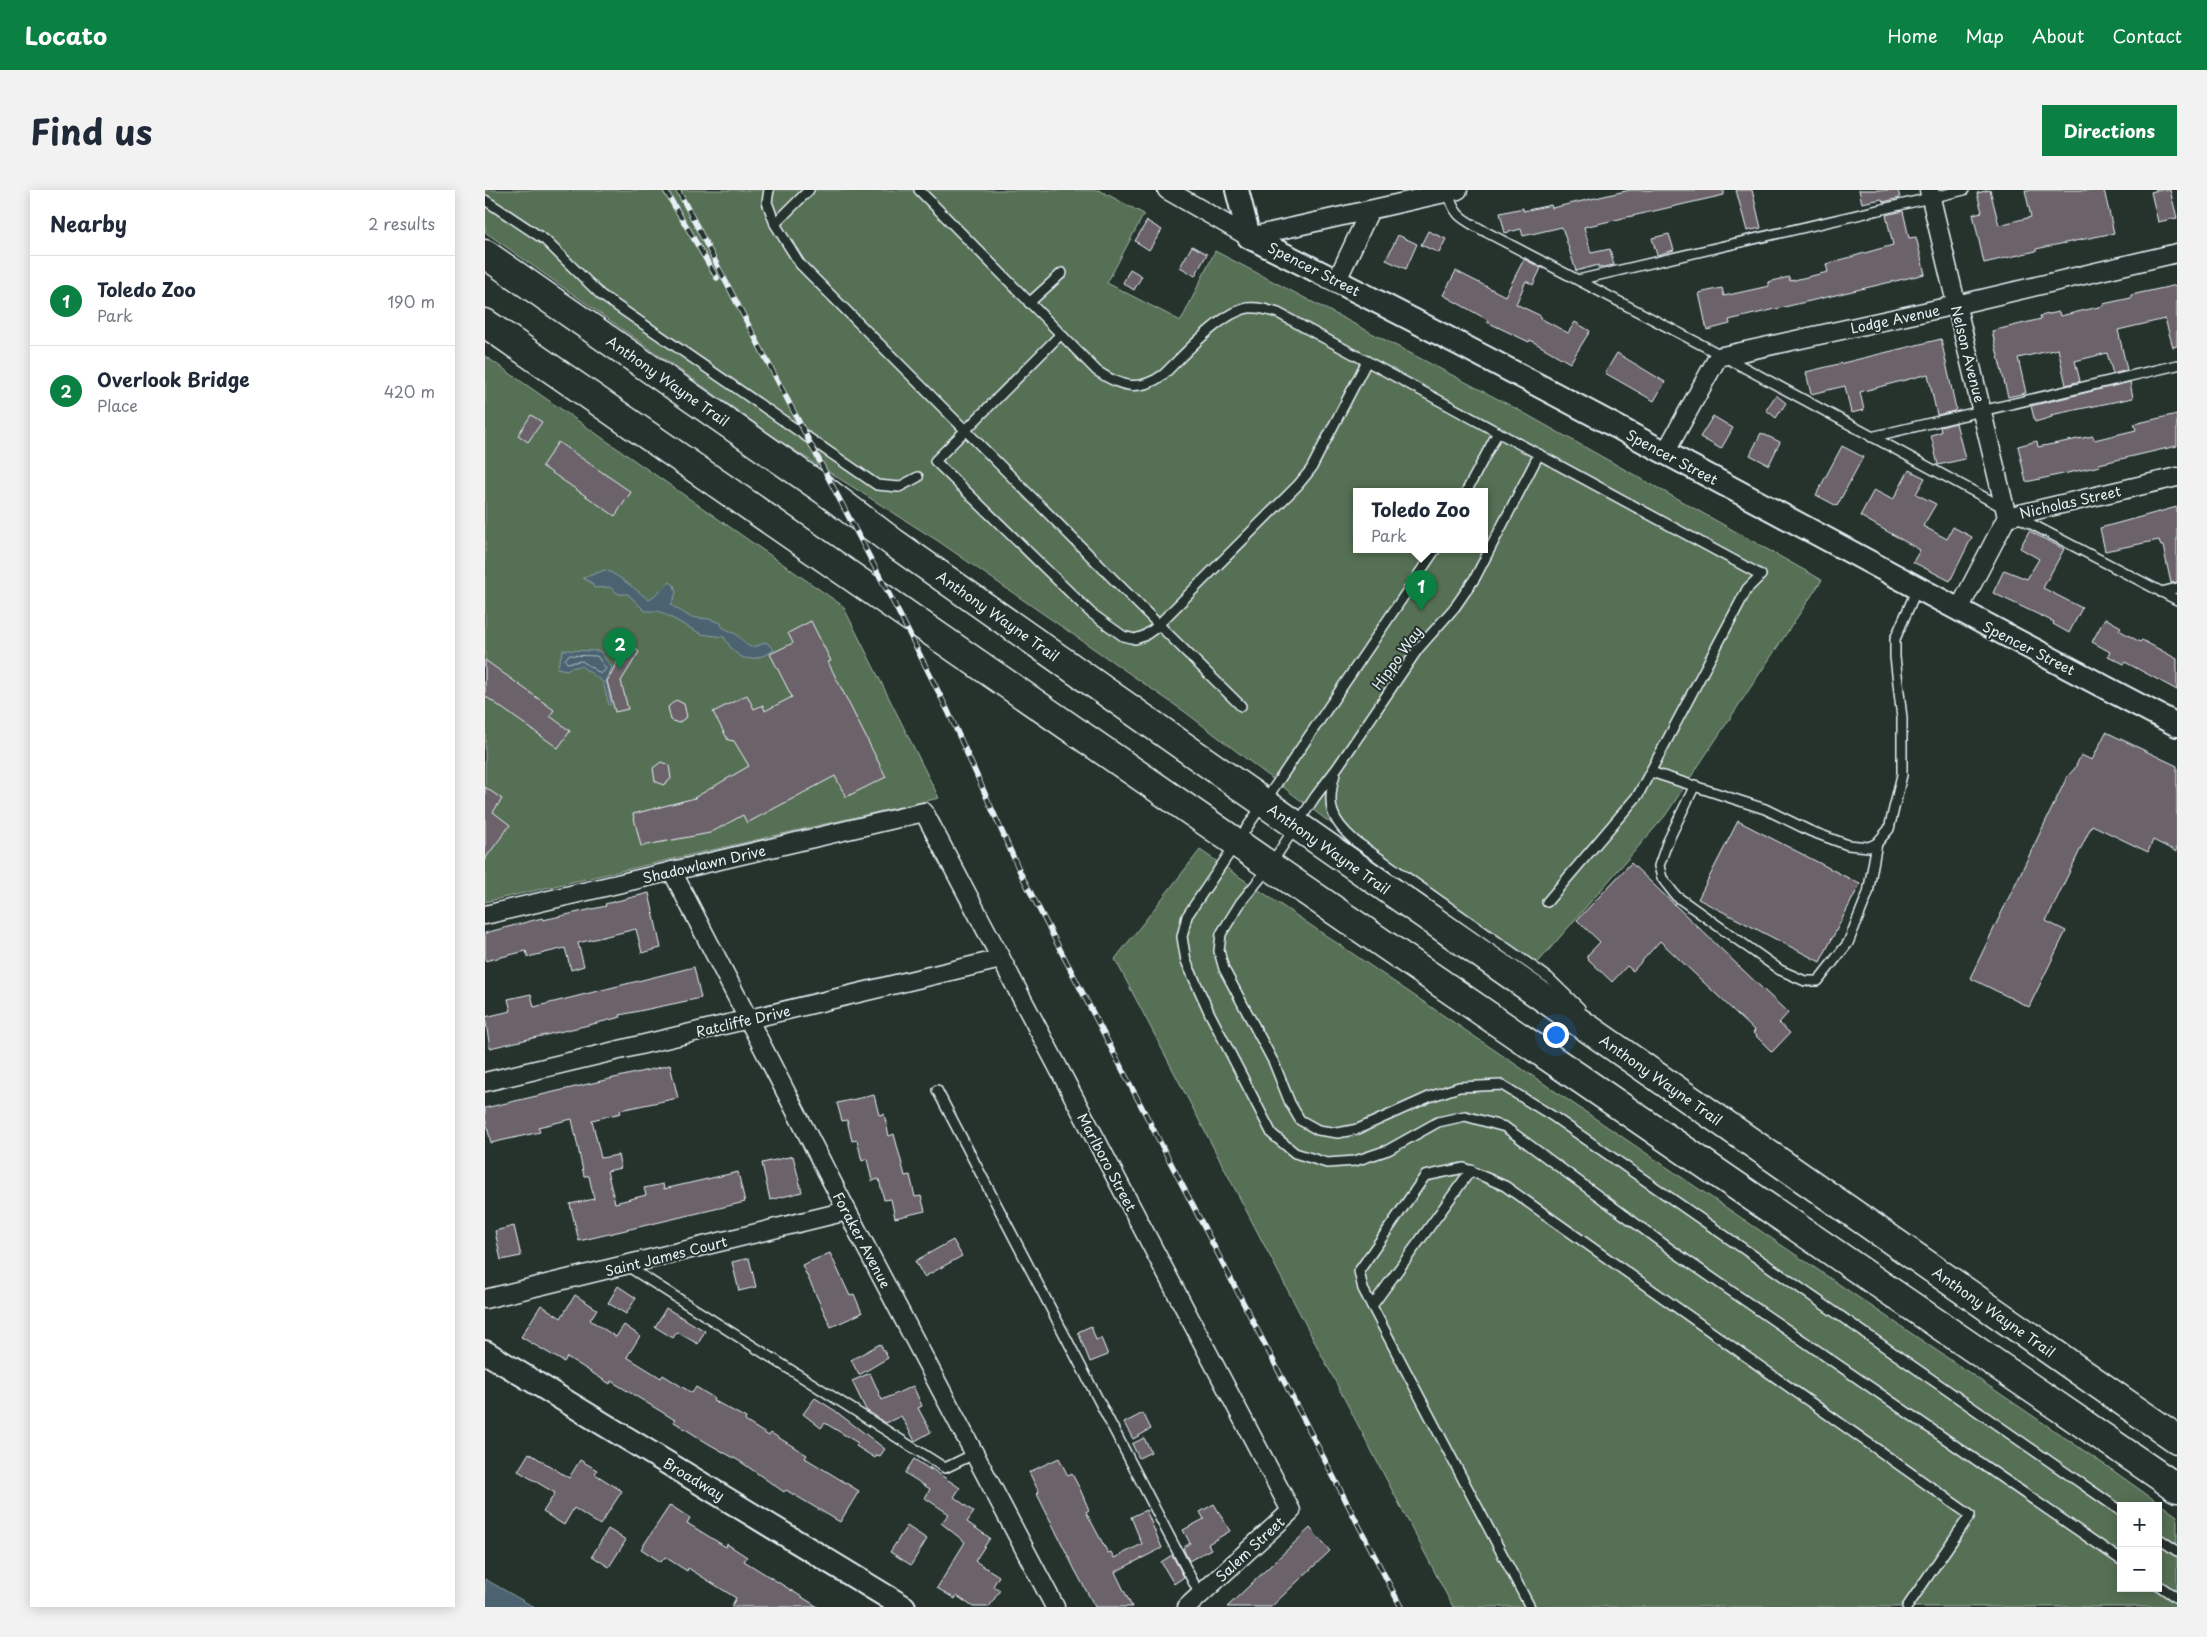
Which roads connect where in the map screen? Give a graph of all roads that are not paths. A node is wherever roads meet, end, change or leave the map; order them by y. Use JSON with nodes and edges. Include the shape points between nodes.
{"nodes":[{"id":1,"x":769,"y":190,"type":"edge"},
{"id":2,"x":809,"y":190,"type":"edge"},
{"id":3,"x":919,"y":190,"type":"edge"},
{"id":4,"x":1167,"y":190,"type":"edge"},
{"id":5,"x":1237,"y":190,"type":"edge"},
{"id":6,"x":1964,"y":190,"type":"edge"},
{"id":7,"x":1453,"y":191,"type":"edge"},
{"id":8,"x":1929,"y":194,"type":"edge"},
{"id":9,"x":485,"y":200,"type":"edge"},
{"id":10,"x":1370,"y":210,"type":"junction"},
{"id":11,"x":775,"y":224,"type":"junction"},
{"id":12,"x":1249,"y":237,"type":"junction"},
{"id":13,"x":2177,"y":253,"type":"edge"},
{"id":14,"x":485,"y":254,"type":"edge"},
{"id":15,"x":1062,"y":273,"type":"dead end"},
{"id":16,"x":1337,"y":280,"type":"junction"},
{"id":17,"x":1578,"y":280,"type":"junction"},
{"id":18,"x":1029,"y":303,"type":"junction"},
{"id":19,"x":1956,"y":305,"type":"junction"},
{"id":20,"x":485,"y":322,"type":"edge"},
{"id":21,"x":1061,"y":334,"type":"junction"},
{"id":22,"x":1723,"y":356,"type":"junction"},
{"id":23,"x":1367,"y":361,"type":"junction"},
{"id":24,"x":2177,"y":365,"type":"edge"},
{"id":25,"x":1982,"y":411,"type":"junction"},
{"id":26,"x":966,"y":429,"type":"junction"},
{"id":27,"x":1498,"y":432,"type":"junction"},
{"id":28,"x":1871,"y":437,"type":"junction"},
{"id":29,"x":1665,"y":453,"type":"junction"},
{"id":30,"x":1539,"y":454,"type":"junction"},
{"id":31,"x":918,"y":477,"type":"dead end"},
{"id":32,"x":2177,"y":477,"type":"edge"},
{"id":33,"x":1468,"y":488,"type":"edge"},
{"id":34,"x":2009,"y":514,"type":"junction"},
{"id":35,"x":1433,"y":553,"type":"edge"},
{"id":36,"x":1488,"y":553,"type":"edge"},
{"id":37,"x":1488,"y":553,"type":"edge"},
{"id":38,"x":2177,"y":588,"type":"edge"},
{"id":39,"x":1917,"y":589,"type":"junction"},
{"id":40,"x":2161,"y":592,"type":"junction"},
{"id":41,"x":2177,"y":600,"type":"edge"},
{"id":42,"x":1958,"y":611,"type":"junction"},
{"id":43,"x":1158,"y":624,"type":"junction"},
{"id":44,"x":1241,"y":706,"type":"dead end"},
{"id":45,"x":2177,"y":725,"type":"edge"},
{"id":46,"x":1337,"y":768,"type":"junction"},
{"id":47,"x":1651,"y":772,"type":"junction"},
{"id":48,"x":1695,"y":785,"type":"junction"},
{"id":49,"x":1263,"y":802,"type":"junction"},
{"id":50,"x":924,"y":812,"type":"joint"},
{"id":51,"x":1296,"y":826,"type":"junction"},
{"id":52,"x":1236,"y":843,"type":"junction"},
{"id":53,"x":1877,"y":843,"type":"junction"},
{"id":54,"x":1270,"y":866,"type":"junction"},
{"id":55,"x":672,"y":871,"type":"junction"},
{"id":56,"x":1547,"y":902,"type":"dead end"},
{"id":57,"x":485,"y":915,"type":"edge"},
{"id":58,"x":1001,"y":959,"type":"junction"},
{"id":59,"x":750,"y":1020,"type":"junction"},
{"id":60,"x":1632,"y":1060,"type":"junction"},
{"id":61,"x":485,"y":1082,"type":"edge"},
{"id":62,"x":937,"y":1090,"type":"dead end"},
{"id":63,"x":1471,"y":1170,"type":"junction"},
{"id":64,"x":847,"y":1211,"type":"junction"},
{"id":65,"x":627,"y":1266,"type":"junction"},
{"id":66,"x":485,"y":1299,"type":"edge"},
{"id":67,"x":1372,"y":1306,"type":"junction"},
{"id":68,"x":485,"y":1352,"type":"edge"},
{"id":69,"x":2177,"y":1439,"type":"edge"},
{"id":70,"x":974,"y":1454,"type":"junction"},
{"id":71,"x":2177,"y":1488,"type":"edge"},
{"id":72,"x":2117,"y":1508,"type":"edge"},
{"id":73,"x":1291,"y":1511,"type":"joint"},
{"id":74,"x":2162,"y":1541,"type":"edge"},
{"id":75,"x":2177,"y":1551,"type":"edge"},
{"id":76,"x":2117,"y":1557,"type":"edge"},
{"id":77,"x":2162,"y":1588,"type":"edge"},
{"id":78,"x":1200,"y":1595,"type":"junction"},
{"id":79,"x":2177,"y":1598,"type":"edge"},
{"id":80,"x":903,"y":1607,"type":"edge"},
{"id":81,"x":1055,"y":1607,"type":"edge"},
{"id":82,"x":1187,"y":1607,"type":"edge"},
{"id":83,"x":1530,"y":1607,"type":"edge"},
{"id":84,"x":1907,"y":1607,"type":"edge"}],
"edges":[{"from":1,"to":11,"type":"lane","via":[[767,202]]},
{"from":2,"to":11,"type":"lane"},
{"from":3,"to":18,"type":"lane"},
{"from":4,"to":12,"type":"street","name":"Spencer Street"},
{"from":5,"to":12,"type":"street"},
{"from":6,"to":8,"type":"lane"},
{"from":7,"to":10,"type":"street"},
{"from":7,"to":17,"type":"lane","via":[[1452,208],[1457,214]]},
{"from":8,"to":17,"type":"lane"},
{"from":8,"to":19,"type":"street","name":"Nelson Avenue"},
{"from":9,"to":31,"type":"lane","via":[[545,240],[601,295],[877,485],[899,487]]},
{"from":10,"to":12,"type":"street"},
{"from":10,"to":16,"type":"street"},
{"from":11,"to":26,"type":"lane","via":[[800,264]]},
{"from":12,"to":16,"type":"street","name":"Spencer Street"},
{"from":13,"to":19,"type":"street","name":"Lodge Avenue"},
{"from":14,"to":49,"type":"highway","name":"Anthony Wayne Trail"},
{"from":15,"to":18,"type":"lane"},
{"from":16,"to":29,"type":"street","name":"Spencer Street"},
{"from":17,"to":22,"type":"lane"},
{"from":18,"to":21,"type":"lane"},
{"from":19,"to":22,"type":"street","name":"Lodge Avenue"},
{"from":19,"to":25,"type":"street","name":"Nelson Avenue"},
{"from":20,"to":52,"type":"highway"},
{"from":21,"to":23,"type":"lane","via":[[1097,371],[1113,382],[1129,386],[1153,382],[1221,320],[1248,308],[1279,313]]},
{"from":21,"to":26,"type":"lane"},
{"from":22,"to":28,"type":"lane"},
{"from":22,"to":29,"type":"street","via":[[1718,357]]},
{"from":23,"to":27,"type":"lane"},
{"from":23,"to":43,"type":"lane","via":[[1311,469]]},
{"from":24,"to":25,"type":"lane"},
{"from":25,"to":28,"type":"lane"},
{"from":25,"to":34,"type":"street","name":"Nelson Avenue"},
{"from":26,"to":43,"type":"lane"},
{"from":26,"to":43,"type":"lane","via":[[935,461],[1091,613],[1123,636],[1135,639],[1145,636]]},
{"from":27,"to":30,"type":"lane"},
{"from":27,"to":33,"type":"lane"},
{"from":28,"to":34,"type":"lane"},
{"from":29,"to":39,"type":"street","name":"Spencer Street"},
{"from":30,"to":37,"type":"lane","name":"Hippo Way"},
{"from":30,"to":47,"type":"lane","via":[[1761,575],[1747,589]]},
{"from":32,"to":34,"type":"street","name":"Nicholas Street"},
{"from":34,"to":40,"type":"lane"},
{"from":34,"to":42,"type":"street","name":"Nicholas Street"},
{"from":35,"to":49,"type":"lane","name":"Hippo Way"},
{"from":36,"to":46,"type":"lane","name":"Hippo Way","via":[[1455,607],[1418,649]]},
{"from":38,"to":40,"type":"lane"},
{"from":39,"to":42,"type":"street","name":"Spencer Street"},
{"from":39,"to":53,"type":"lane","via":[[1895,639],[1902,718],[1902,775],[1889,829]]},
{"from":40,"to":41,"type":"lane"},
{"from":42,"to":45,"type":"street","name":"Spencer Street"},
{"from":43,"to":44,"type":"lane"},
{"from":46,"to":51,"type":"lane","name":"Hippo Way"},
{"from":46,"to":60,"type":"lane","via":[[1330,793],[1331,811],[1339,827],[1549,978]]},
{"from":47,"to":48,"type":"lane"},
{"from":47,"to":56,"type":"lane","via":[[1638,795]]},
{"from":48,"to":53,"type":"lane","via":[[1765,809],[1848,845],[1869,848]]},
{"from":48,"to":53,"type":"lane","via":[[1667,843],[1659,866],[1662,878],[1676,896],[1709,922],[1780,970],[1805,981],[1818,981],[1849,943],[1868,893]]},
{"from":49,"to":51,"type":"highway","name":"Anthony Wayne Trail"},
{"from":49,"to":52,"type":"lane","name":"Hippo Way"},
{"from":50,"to":55,"type":"street","name":"Shadowlawn Drive"},
{"from":50,"to":58,"type":"street","name":"Marlboro Street"},
{"from":51,"to":54,"type":"lane","name":"Hippo Way"},
{"from":51,"to":60,"type":"highway","name":"Anthony Wayne Trail"},
{"from":52,"to":54,"type":"highway"},
{"from":52,"to":76,"type":"lane","name":"Hippo Way","via":[[1187,916],[1182,937],[1186,961],[1272,1134],[1295,1154],[1327,1163],[1355,1161],[1388,1150],[1438,1122],[1465,1116],[1505,1127],[1673,1251]]},
{"from":54,"to":71,"type":"highway"},
{"from":54,"to":72,"type":"lane","name":"Hippo Way","via":[[1229,920],[1221,934],[1219,950],[1224,969],[1301,1120],[1318,1130],[1338,1134],[1375,1123],[1459,1086],[1501,1085],[1561,1122]]},
{"from":55,"to":57,"type":"street","name":"Shadowlawn Drive"},
{"from":55,"to":59,"type":"street","name":"Foraker Avenue"},
{"from":58,"to":59,"type":"street","name":"Ratcliffe Drive"},
{"from":58,"to":73,"type":"street","name":"Marlboro Street"},
{"from":59,"to":61,"type":"street","name":"Ratcliffe Drive"},
{"from":59,"to":64,"type":"street","name":"Foraker Avenue"},
{"from":60,"to":69,"type":"highway","name":"Anthony Wayne Trail"},
{"from":62,"to":78,"type":"lane"},
{"from":63,"to":67,"type":"lane"},
{"from":63,"to":67,"type":"lane","via":[[1464,1168],[1425,1176],[1359,1271],[1363,1289]]},
{"from":63,"to":84,"type":"lane","via":[[1505,1186],[1970,1515]]},
{"from":64,"to":65,"type":"street","name":"Saint James Court"},
{"from":64,"to":70,"type":"street","name":"Foraker Avenue"},
{"from":65,"to":66,"type":"street","name":"Saint James Court"},
{"from":65,"to":70,"type":"lane","via":[[945,1468]]},
{"from":67,"to":83,"type":"lane"},
{"from":68,"to":80,"type":"street","name":"Broadway"},
{"from":70,"to":81,"type":"street","name":"Foraker Avenue"},
{"from":73,"to":78,"type":"street","name":"Salem Street"},
{"from":74,"to":75,"type":"lane"},
{"from":77,"to":79,"type":"lane"},
{"from":78,"to":82,"type":"street","name":"Salem Street"}]}
